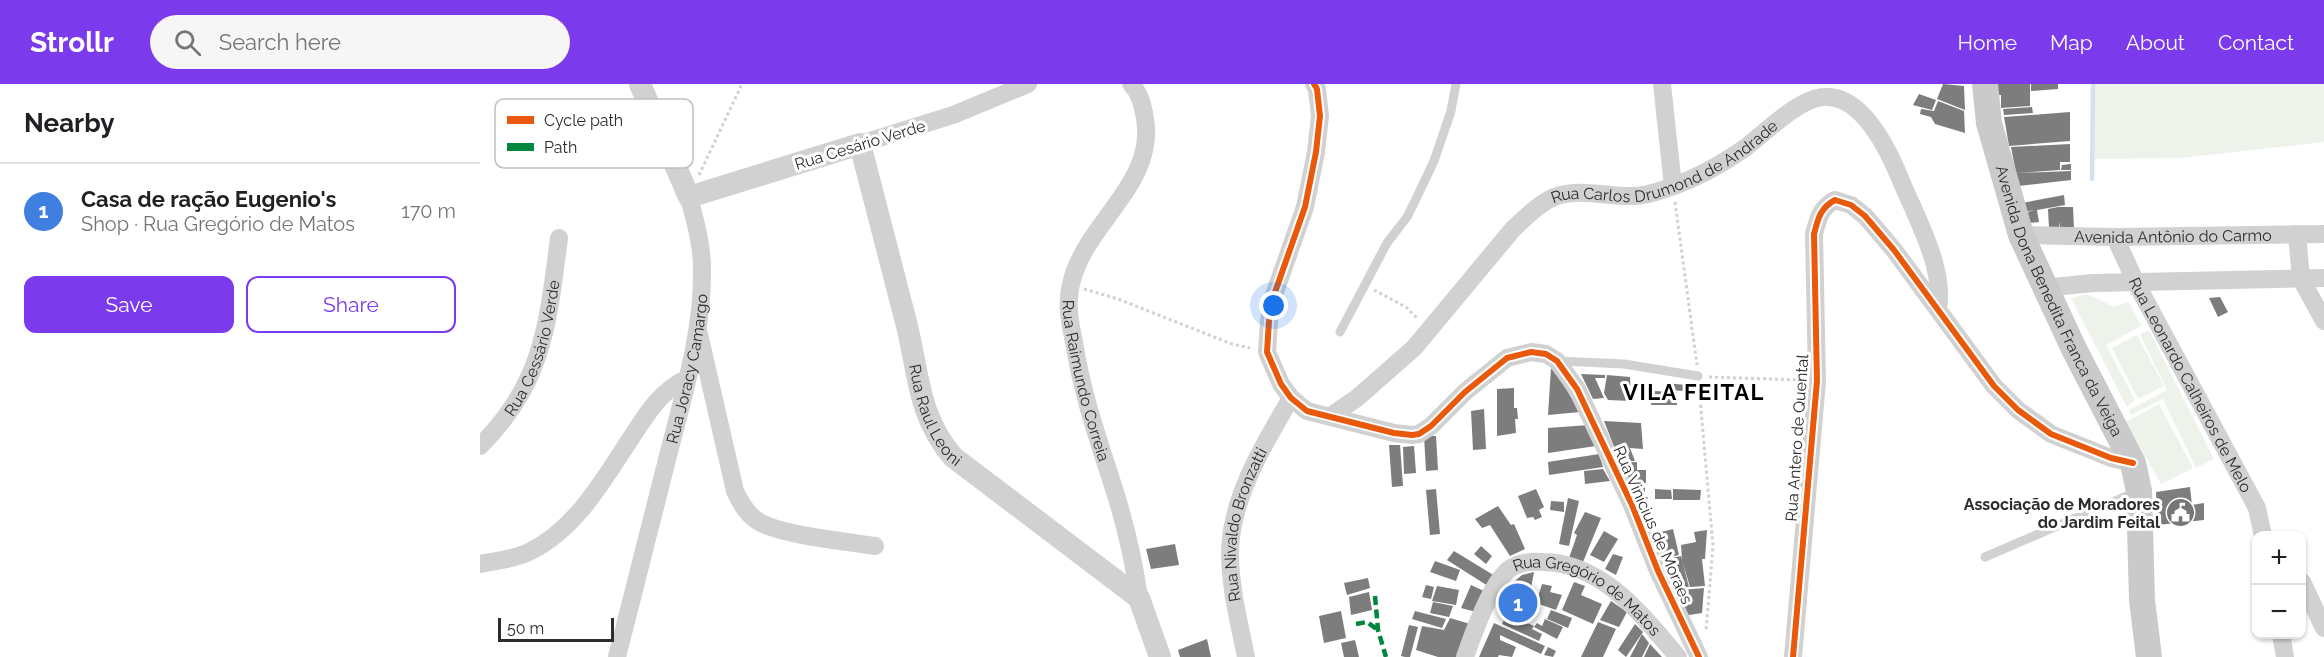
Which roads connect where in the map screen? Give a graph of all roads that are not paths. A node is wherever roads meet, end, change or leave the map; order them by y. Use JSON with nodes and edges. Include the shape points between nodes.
{"nodes":[{"id":1,"x":640,"y":84,"type":"edge"},
{"id":2,"x":1028,"y":84,"type":"edge"},
{"id":3,"x":1131,"y":84,"type":"edge"},
{"id":4,"x":1314,"y":84,"type":"edge"},
{"id":5,"x":1456,"y":84,"type":"edge"},
{"id":6,"x":1662,"y":84,"type":"edge"},
{"id":7,"x":1986,"y":84,"type":"edge"},
{"id":8,"x":647,"y":99,"type":"edge"},
{"id":9,"x":860,"y":144,"type":"junction"},
{"id":10,"x":676,"y":168,"type":"edge"},
{"id":11,"x":1673,"y":186,"type":"junction"},
{"id":12,"x":689,"y":197,"type":"junction"},
{"id":13,"x":2323,"y":233,"type":"edge"},
{"id":14,"x":2297,"y":234,"type":"junction"},
{"id":15,"x":2021,"y":235,"type":"junction"},
{"id":16,"x":2115,"y":237,"type":"junction"},
{"id":17,"x":559,"y":238,"type":"dead end"},
{"id":18,"x":2301,"y":279,"type":"junction"},
{"id":19,"x":2324,"y":279,"type":"edge"},
{"id":20,"x":2136,"y":283,"type":"junction"},
{"id":21,"x":2043,"y":288,"type":"junction"},
{"id":22,"x":1938,"y":308,"type":"junction"},
{"id":23,"x":2324,"y":321,"type":"edge"},
{"id":24,"x":698,"y":329,"type":"junction"},
{"id":25,"x":1340,"y":332,"type":"dead end"},
{"id":26,"x":1557,"y":361,"type":"junction"},
{"id":27,"x":1698,"y":376,"type":"road end"},
{"id":28,"x":686,"y":379,"type":"junction"},
{"id":29,"x":1291,"y":398,"type":"junction"},
{"id":30,"x":1332,"y":416,"type":"junction"},
{"id":31,"x":480,"y":446,"type":"edge"},
{"id":32,"x":2133,"y":464,"type":"junction"},
{"id":33,"x":2139,"y":491,"type":"junction"},
{"id":34,"x":2257,"y":508,"type":"junction"},
{"id":35,"x":2261,"y":531,"type":"edge"},
{"id":36,"x":2273,"y":531,"type":"edge"},
{"id":37,"x":875,"y":546,"type":"dead end"},
{"id":38,"x":1985,"y":557,"type":"dead end"},
{"id":39,"x":480,"y":564,"type":"edge"},
{"id":40,"x":2306,"y":596,"type":"edge"},
{"id":41,"x":1139,"y":598,"type":"junction"},
{"id":42,"x":2324,"y":628,"type":"edge"},
{"id":43,"x":2282,"y":639,"type":"edge"},
{"id":44,"x":617,"y":657,"type":"edge"},
{"id":45,"x":1160,"y":657,"type":"edge"},
{"id":46,"x":1246,"y":657,"type":"edge"},
{"id":47,"x":1465,"y":657,"type":"edge"},
{"id":48,"x":1678,"y":657,"type":"edge"},
{"id":49,"x":1699,"y":657,"type":"edge"},
{"id":50,"x":1793,"y":657,"type":"edge"},
{"id":51,"x":2149,"y":657,"type":"edge"},
{"id":52,"x":2284,"y":657,"type":"edge"}],
"edges":[{"from":1,"to":8,"type":"street","name":"Rua Joracy Camargo"},
{"from":2,"to":9,"type":"street","name":"Rua Cesário Verde","via":[[954,115]]},
{"from":3,"to":41,"type":"street","name":"Rua Raimundo Correia","via":[[1144,112],[1145,146],[1136,176],[1083,253],[1070,285],[1070,320],[1077,363],[1126,531]]},
{"from":4,"to":29,"type":"street","via":[[1320,116],[1316,152],[1305,207],[1274,295],[1269,321],[1267,352]]},
{"from":5,"to":25,"type":"lane","via":[[1434,161],[1407,217],[1387,243]]},
{"from":6,"to":11,"type":"street"},
{"from":7,"to":15,"type":"main road","name":"Avenida Dona Benedita Franca da Veiga","via":[[1989,123]]},
{"from":9,"to":12,"type":"street","name":"Rua Cesário Verde"},
{"from":9,"to":41,"type":"street","name":"Rua Raul Leoni","via":[[924,406],[940,441],[953,457]]},
{"from":10,"to":12,"type":"street","name":"Rua Joracy Camargo"},
{"from":11,"to":22,"type":"street","name":"Rua Carlos Drumond de Andrade","via":[[1718,165],[1802,106],[1815,99],[1835,97],[1848,103],[1872,125],[1898,172],[1935,267],[1940,294]]},
{"from":11,"to":30,"type":"street","name":"Rua Carlos Drumond de Andrade","via":[[1634,196],[1563,194],[1549,199],[1513,230],[1430,331],[1393,368]]},
{"from":12,"to":24,"type":"street","name":"Rua Joracy Camargo","via":[[702,267]]},
{"from":13,"to":14,"type":"street","name":"Avenida Antônio do Carmo"},
{"from":14,"to":16,"type":"street","name":"Avenida Antônio do Carmo"},
{"from":14,"to":18,"type":"street"},
{"from":15,"to":16,"type":"street","name":"Avenida Antônio do Carmo"},
{"from":15,"to":21,"type":"main road","name":"Avenida Dona Benedita Franca da Veiga"},
{"from":16,"to":20,"type":"street","name":"Rua Leonardo Calheiros de Melo"},
{"from":17,"to":31,"type":"street","name":"Rua Cessário Verde","via":[[548,325],[540,350],[513,407]]},
{"from":18,"to":19,"type":"street"},
{"from":18,"to":20,"type":"street"},
{"from":18,"to":23,"type":"street"},
{"from":20,"to":21,"type":"street"},
{"from":20,"to":34,"type":"street","name":"Rua Leonardo Calheiros de Melo"},
{"from":21,"to":32,"type":"main road","name":"Avenida Dona Benedita Franca da Veiga"},
{"from":22,"to":32,"type":"street","via":[[1994,386],[2033,422],[2074,444]]},
{"from":22,"to":50,"type":"street","name":"Rua Antero de Quental","via":[[1864,216],[1851,205],[1835,200],[1827,204],[1819,214],[1814,234],[1817,381]]},
{"from":24,"to":28,"type":"street","name":"Rua Joracy Camargo"},
{"from":24,"to":37,"type":"street","via":[[741,506],[760,523],[780,530]]},
{"from":26,"to":27,"type":"lane","via":[[1624,364]]},
{"from":26,"to":30,"type":"street","via":[[1546,354],[1531,352],[1507,358],[1419,434],[1394,433]]},
{"from":26,"to":49,"type":"street","name":"Rua Vinícius de Moraes","via":[[1577,390]]},
{"from":28,"to":39,"type":"street","via":[[654,403],[596,491],[565,527],[529,552]]},
{"from":28,"to":44,"type":"street","name":"Rua Joracy Camargo"},
{"from":29,"to":30,"type":"street","via":[[1308,411]]},
{"from":29,"to":46,"type":"street","name":"Rua Nivaldo Bronzatti","via":[[1269,435],[1234,517],[1230,551],[1232,591]]},
{"from":32,"to":33,"type":"main road","name":"Avenida Dona Benedita Franca da Veiga"},
{"from":33,"to":38,"type":"lane"},
{"from":33,"to":51,"type":"main road","name":"Avenida Dona Benedita Franca da Veiga","via":[[2142,600]]},
{"from":34,"to":35,"type":"street","name":"Rua Leonardo Calheiros de Melo"},
{"from":34,"to":36,"type":"street"},
{"from":40,"to":42,"type":"street"},
{"from":41,"to":45,"type":"street","name":"Rua Raimundo Correia"},
{"from":43,"to":52,"type":"street"},
{"from":47,"to":48,"type":"street","name":"Rua Gregório de Matos","via":[[1500,580],[1508,570],[1530,561],[1578,568],[1601,580],[1625,597]]}]}
